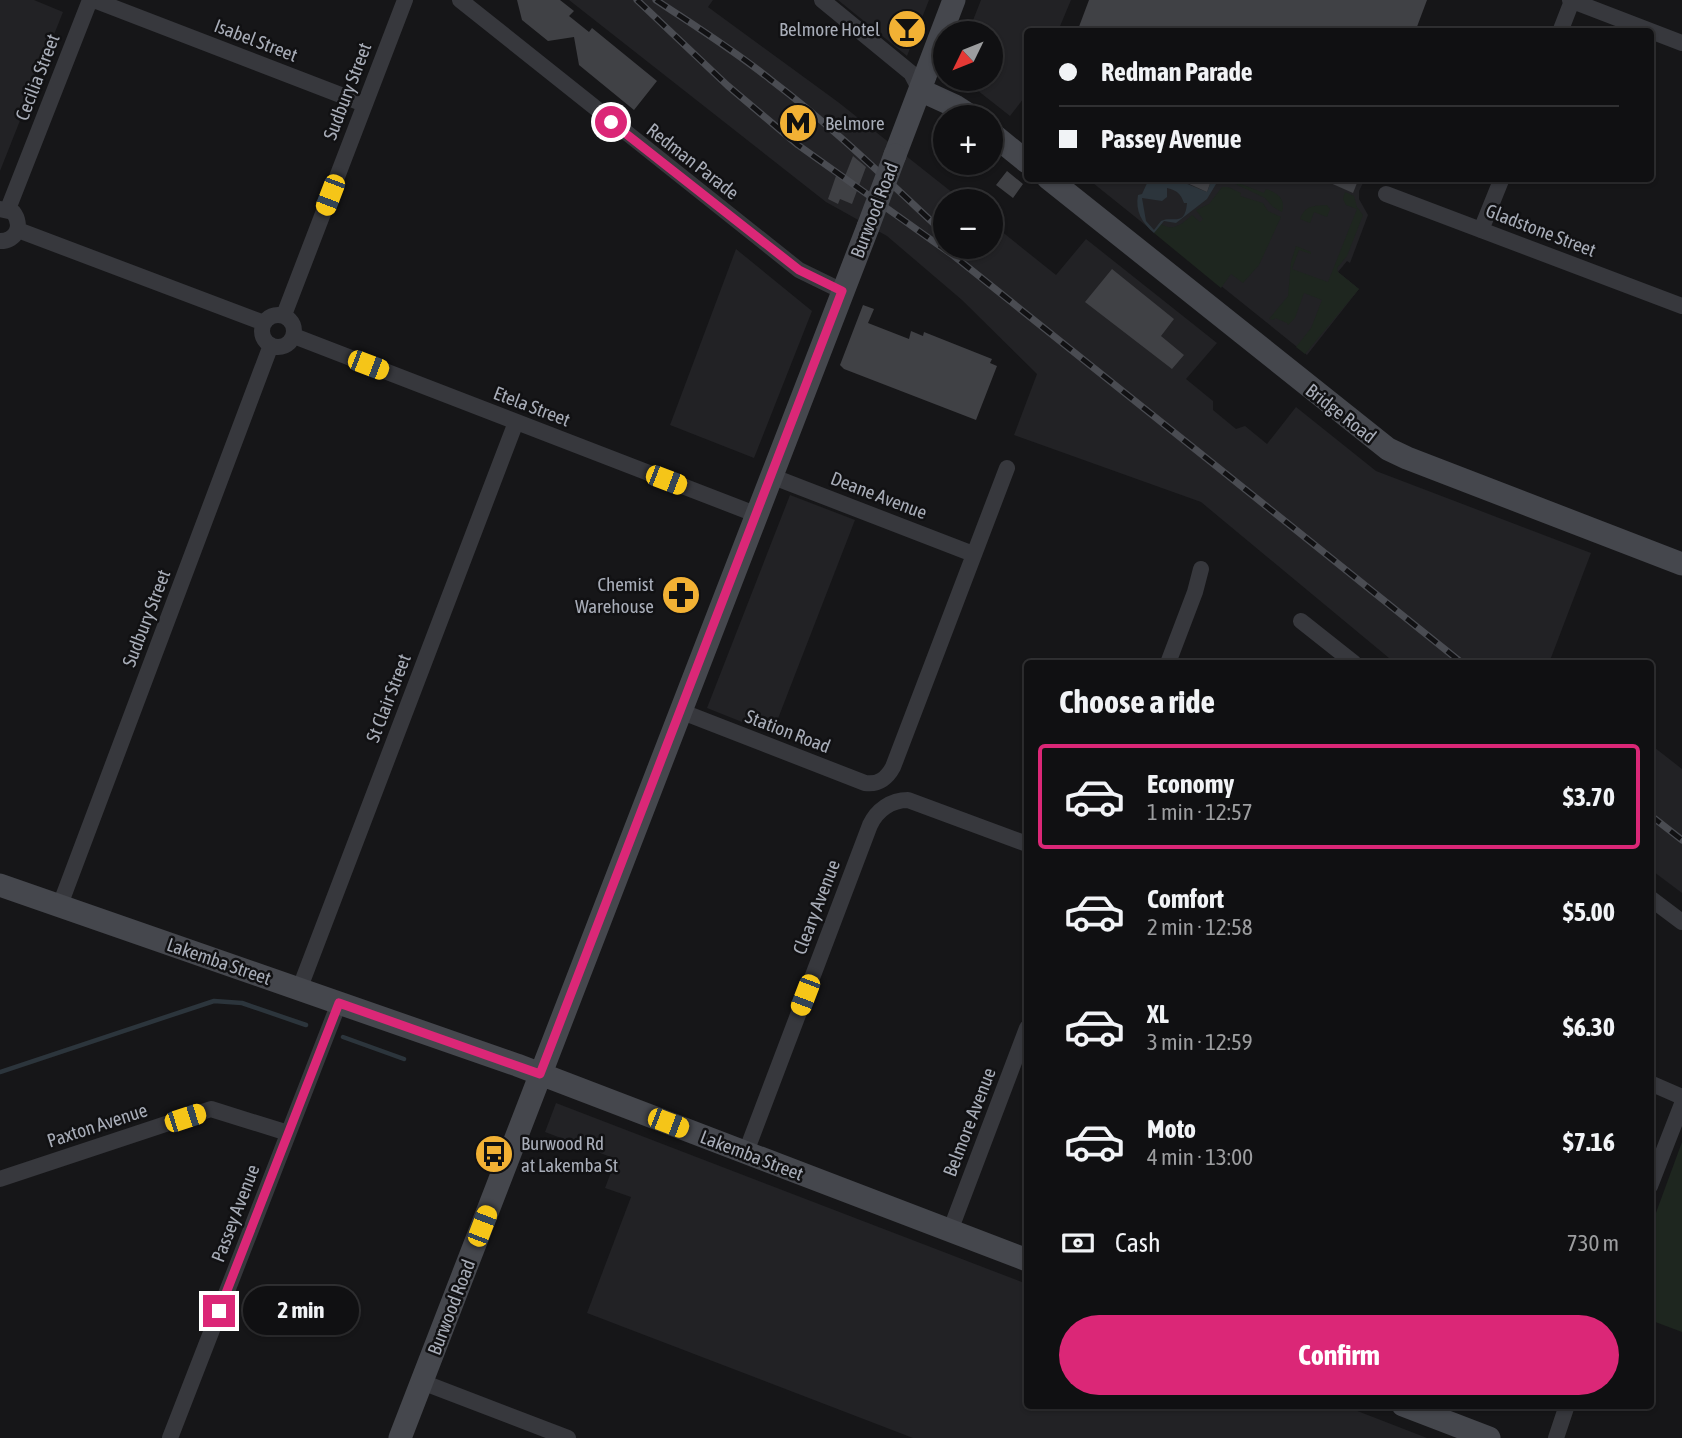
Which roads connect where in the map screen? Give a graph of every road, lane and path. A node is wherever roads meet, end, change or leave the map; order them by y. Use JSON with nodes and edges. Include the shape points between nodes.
{"nodes":[{"id":1,"x":92,"y":0,"type":"edge"},
{"id":2,"x":405,"y":0,"type":"edge"},
{"id":3,"x":460,"y":0,"type":"edge"},
{"id":4,"x":822,"y":0,"type":"edge"},
{"id":5,"x":954,"y":0,"type":"edge"},
{"id":6,"x":1571,"y":1,"type":"edge"},
{"id":7,"x":1561,"y":28,"type":"edge"},
{"id":8,"x":1642,"y":28,"type":"edge"},
{"id":9,"x":1654,"y":32,"type":"edge"},
{"id":10,"x":1682,"y":43,"type":"edge"},
{"id":11,"x":920,"y":90,"type":"junction"},
{"id":12,"x":365,"y":104,"type":"junction"},
{"id":13,"x":953,"y":105,"type":"edge"},
{"id":14,"x":1003,"y":142,"type":"edge"},
{"id":15,"x":1024,"y":159,"type":"edge"},
{"id":16,"x":1053,"y":182,"type":"edge"},
{"id":17,"x":1500,"y":182,"type":"edge"},
{"id":18,"x":1386,"y":194,"type":"dead end"},
{"id":19,"x":4,"y":209,"type":"edge"},
{"id":20,"x":18,"y":230,"type":"junction"},
{"id":21,"x":1481,"y":230,"type":"junction"},
{"id":22,"x":0,"y":241,"type":"edge"},
{"id":23,"x":842,"y":291,"type":"junction"},
{"id":24,"x":1682,"y":306,"type":"edge"},
{"id":25,"x":284,"y":315,"type":"junction"},
{"id":26,"x":264,"y":323,"type":"junction"},
{"id":27,"x":294,"y":336,"type":"junction"},
{"id":28,"x":271,"y":345,"type":"junction"},
{"id":29,"x":516,"y":422,"type":"junction"},
{"id":30,"x":1007,"y":468,"type":"dead end"},
{"id":31,"x":771,"y":475,"type":"junction"},
{"id":32,"x":755,"y":514,"type":"junction"},
{"id":33,"x":973,"y":554,"type":"junction"},
{"id":34,"x":1682,"y":564,"type":"edge"},
{"id":35,"x":1201,"y":569,"type":"dead end"},
{"id":36,"x":1301,"y":621,"type":"dead end"},
{"id":37,"x":1169,"y":660,"type":"edge"},
{"id":38,"x":1350,"y":660,"type":"edge"},
{"id":39,"x":680,"y":711,"type":"junction"},
{"id":40,"x":1024,"y":843,"type":"edge"},
{"id":41,"x":0,"y":885,"type":"edge"},
{"id":42,"x":1654,"y":901,"type":"edge"},
{"id":43,"x":60,"y":905,"type":"junction"},
{"id":44,"x":1682,"y":922,"type":"edge"},
{"id":45,"x":299,"y":990,"type":"junction"},
{"id":46,"x":339,"y":1003,"type":"junction"},
{"id":47,"x":1024,"y":1036,"type":"edge"},
{"id":48,"x":540,"y":1074,"type":"junction"},
{"id":49,"x":1654,"y":1085,"type":"edge"},
{"id":50,"x":1682,"y":1097,"type":"edge"},
{"id":51,"x":1682,"y":1104,"type":"edge"},
{"id":52,"x":288,"y":1133,"type":"junction"},
{"id":53,"x":746,"y":1152,"type":"junction"},
{"id":54,"x":1654,"y":1176,"type":"edge"},
{"id":55,"x":0,"y":1179,"type":"edge"},
{"id":56,"x":950,"y":1231,"type":"junction"},
{"id":57,"x":1024,"y":1259,"type":"edge"},
{"id":58,"x":422,"y":1382,"type":"junction"},
{"id":59,"x":1413,"y":1409,"type":"edge"},
{"id":60,"x":1566,"y":1409,"type":"edge"},
{"id":61,"x":170,"y":1438,"type":"edge"},
{"id":62,"x":400,"y":1438,"type":"edge"},
{"id":63,"x":568,"y":1438,"type":"edge"},
{"id":64,"x":1489,"y":1438,"type":"edge"},
{"id":65,"x":1556,"y":1438,"type":"edge"}],
"edges":[{"from":1,"to":12,"type":"street","name":"Isabel Street"},
{"from":1,"to":19,"type":"street","name":"Cecilia Street"},
{"from":2,"to":12,"type":"street","name":"Sudbury Street"},
{"from":3,"to":23,"type":"street","name":"Redman Parade","via":[[799,270]]},
{"from":4,"to":11,"type":"street","via":[[911,73]]},
{"from":5,"to":11,"type":"main road","name":"Burwood Road"},
{"from":6,"to":7,"type":"street"},
{"from":6,"to":8,"type":"street"},
{"from":9,"to":10,"type":"street"},
{"from":11,"to":13,"type":"main road"},
{"from":11,"to":23,"type":"main road","name":"Burwood Road","bridge":true},
{"from":12,"to":25,"type":"street","name":"Sudbury Street"},
{"from":14,"to":15,"type":"main road"},
{"from":16,"to":34,"type":"main road","name":"Bridge Road","via":[[1388,449]]},
{"from":17,"to":21,"type":"street"},
{"from":18,"to":21,"type":"street","name":"Gladstone Street"},
{"from":19,"to":20,"type":"street","via":[[18,220]]},
{"from":20,"to":22,"type":"street","via":[[11,239]]},
{"from":20,"to":26,"type":"street"},
{"from":21,"to":24,"type":"street","name":"Gladstone Street"},
{"from":23,"to":31,"type":"main road","name":"Burwood Road"},
{"from":25,"to":26,"type":"street","via":[[270,316]]},
{"from":25,"to":27,"type":"street","via":[[292,321]]},
{"from":26,"to":28,"type":"street","via":[[262,333]]},
{"from":27,"to":28,"type":"street","via":[[282,347]]},
{"from":27,"to":29,"type":"street","name":"Etela Street"},
{"from":28,"to":43,"type":"street","name":"Sudbury Street"},
{"from":29,"to":32,"type":"street","name":"Etela Street"},
{"from":29,"to":45,"type":"street","name":"St Clair Street"},
{"from":30,"to":33,"type":"street"},
{"from":31,"to":32,"type":"main road","name":"Burwood Road"},
{"from":31,"to":33,"type":"street","name":"Deane Avenue"},
{"from":32,"to":39,"type":"main road","name":"Burwood Road"},
{"from":33,"to":39,"type":"street","name":"Station Road","via":[[892,767],[881,781],[865,783]]},
{"from":35,"to":37,"type":"street"},
{"from":36,"to":38,"type":"street"},
{"from":39,"to":48,"type":"main road","name":"Burwood Road"},
{"from":40,"to":53,"type":"street","name":"Cleary Avenue","via":[[916,802],[892,803],[877,814]]},
{"from":41,"to":43,"type":"main road","name":"Lakemba Street"},
{"from":42,"to":44,"type":"street"},
{"from":43,"to":45,"type":"main road","name":"Lakemba Street"},
{"from":45,"to":46,"type":"main road","name":"Lakemba Street"},
{"from":46,"to":48,"type":"main road","name":"Lakemba Street"},
{"from":46,"to":52,"type":"street","name":"Passey Avenue"},
{"from":47,"to":56,"type":"street","name":"Belmore Avenue"},
{"from":48,"to":53,"type":"main road","name":"Lakemba Street"},
{"from":48,"to":58,"type":"main road","name":"Burwood Road"},
{"from":49,"to":50,"type":"street"},
{"from":51,"to":54,"type":"street"},
{"from":52,"to":55,"type":"street","name":"Paxton Avenue","via":[[211,1109]]},
{"from":52,"to":61,"type":"street","name":"Passey Avenue"},
{"from":53,"to":56,"type":"main road","name":"Lakemba Street"},
{"from":56,"to":57,"type":"main road","name":"Lakemba Street"},
{"from":58,"to":62,"type":"main road","name":"Burwood Road"},
{"from":58,"to":63,"type":"street"},
{"from":59,"to":64,"type":"main road"},
{"from":60,"to":65,"type":"street"}]}
